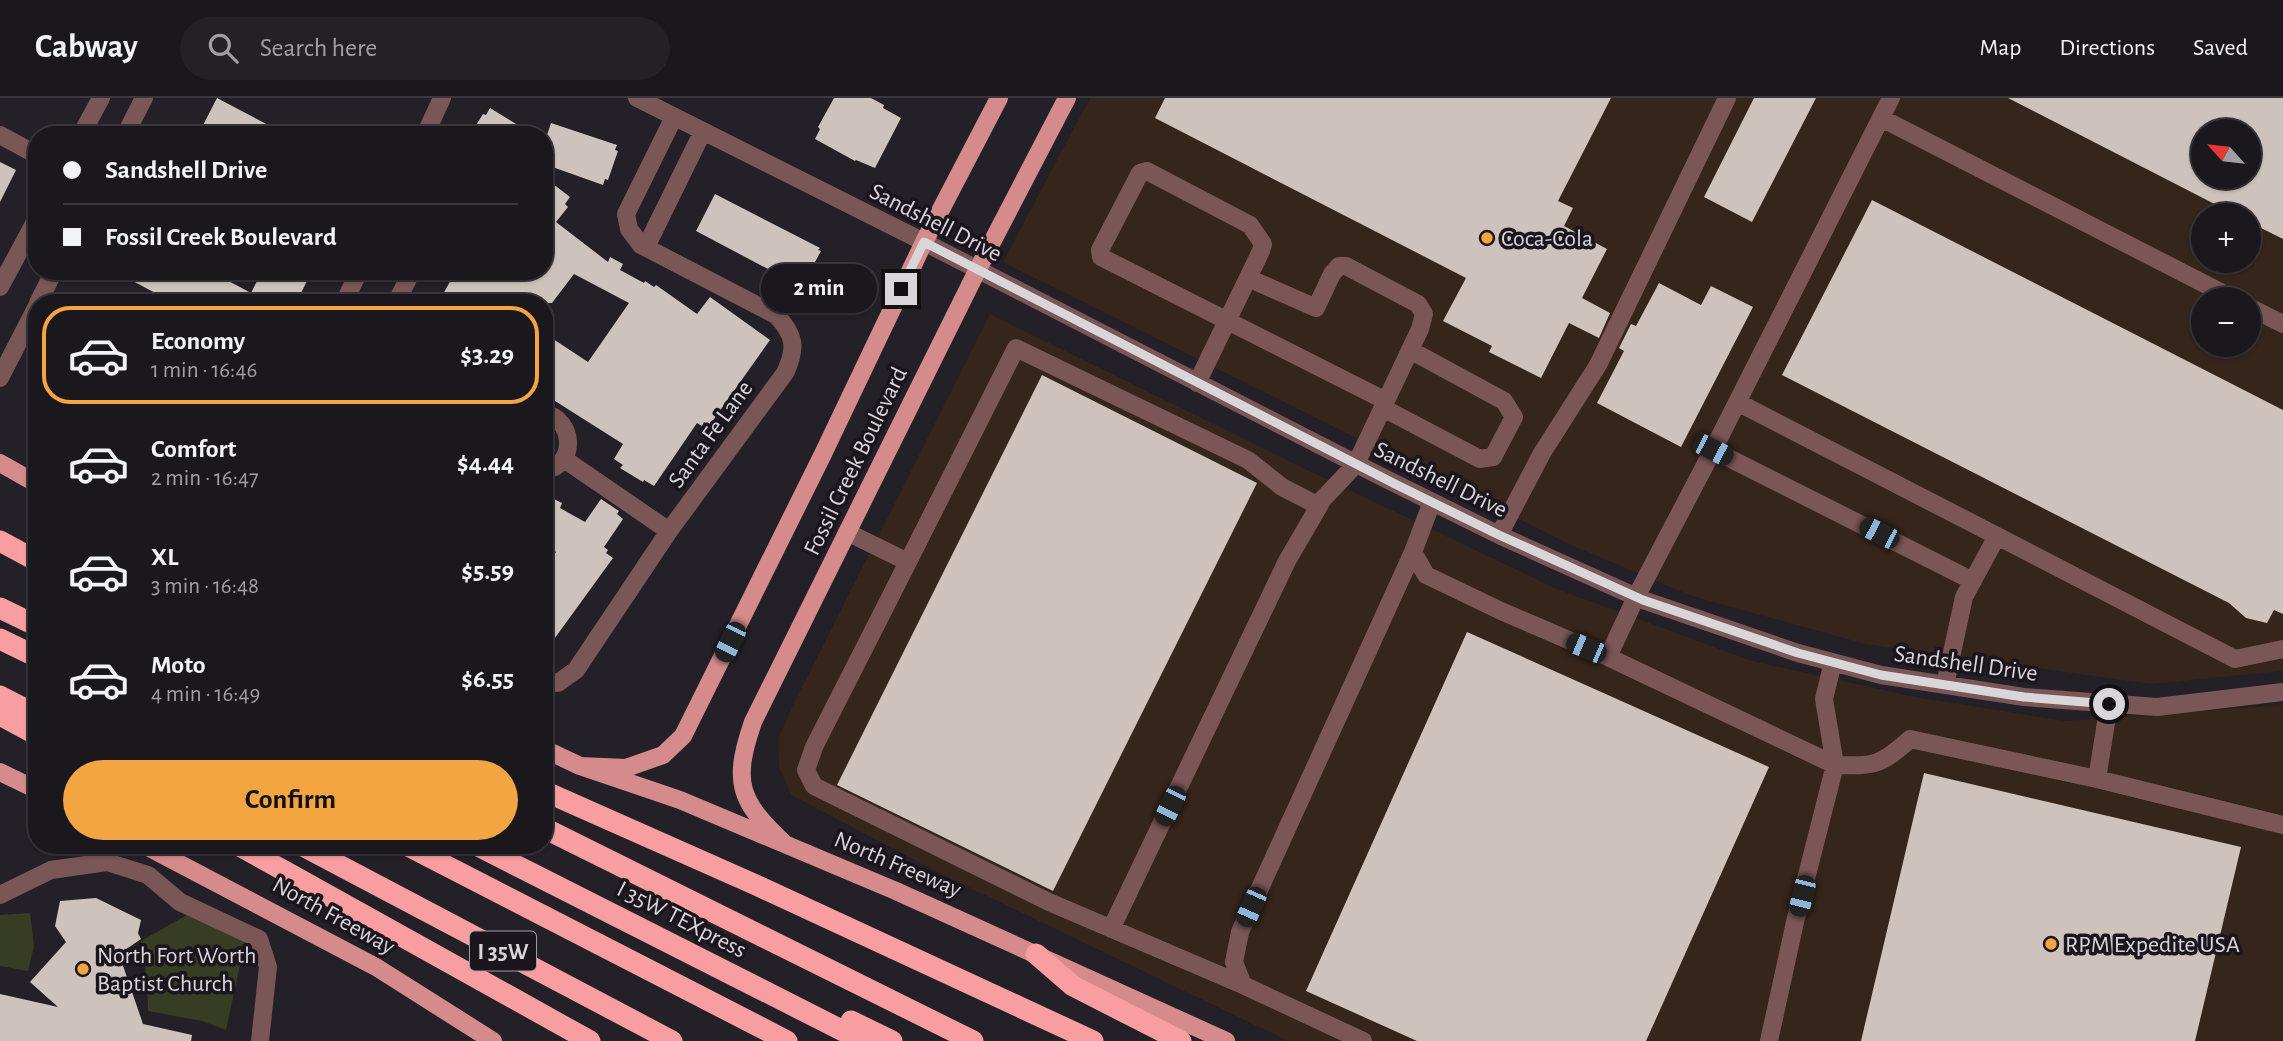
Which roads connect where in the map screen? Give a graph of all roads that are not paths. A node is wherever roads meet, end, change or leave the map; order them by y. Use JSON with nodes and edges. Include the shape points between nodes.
{"nodes":[{"id":1,"x":100,"y":98,"type":"edge"},
{"id":2,"x":144,"y":98,"type":"edge"},
{"id":3,"x":442,"y":98,"type":"edge"},
{"id":4,"x":637,"y":98,"type":"edge"},
{"id":5,"x":999,"y":98,"type":"edge"},
{"id":6,"x":1067,"y":98,"type":"edge"},
{"id":7,"x":1727,"y":98,"type":"edge"},
{"id":8,"x":1891,"y":98,"type":"edge"},
{"id":9,"x":674,"y":117,"type":"junction"},
{"id":10,"x":1881,"y":118,"type":"junction"},
{"id":11,"x":86,"y":126,"type":"edge"},
{"id":12,"x":130,"y":126,"type":"edge"},
{"id":13,"x":429,"y":126,"type":"edge"},
{"id":14,"x":703,"y":131,"type":"junction"},
{"id":15,"x":0,"y":135,"type":"edge"},
{"id":16,"x":28,"y":150,"type":"edge"},
{"id":17,"x":924,"y":242,"type":"junction"},
{"id":18,"x":28,"y":243,"type":"edge"},
{"id":19,"x":646,"y":247,"type":"junction"},
{"id":20,"x":977,"y":271,"type":"junction"},
{"id":21,"x":1248,"y":278,"type":"junction"},
{"id":22,"x":2211,"y":287,"type":"edge"},
{"id":23,"x":0,"y":288,"type":"edge"},
{"id":24,"x":2261,"y":313,"type":"edge"},
{"id":25,"x":1227,"y":321,"type":"junction"},
{"id":26,"x":28,"y":322,"type":"edge"},
{"id":27,"x":2283,"y":324,"type":"edge"},
{"id":28,"x":1410,"y":350,"type":"junction"},
{"id":29,"x":0,"y":378,"type":"edge"},
{"id":30,"x":1197,"y":383,"type":"junction"},
{"id":31,"x":1737,"y":402,"type":"junction"},
{"id":32,"x":1384,"y":405,"type":"junction"},
{"id":33,"x":553,"y":415,"type":"edge"},
{"id":34,"x":1713,"y":450,"type":"junction"},
{"id":35,"x":564,"y":459,"type":"junction"},
{"id":36,"x":0,"y":463,"type":"edge"},
{"id":37,"x":1356,"y":464,"type":"junction"},
{"id":38,"x":553,"y":468,"type":"edge"},
{"id":39,"x":28,"y":479,"type":"edge"},
{"id":40,"x":1432,"y":502,"type":"junction"},
{"id":41,"x":1319,"y":506,"type":"junction"},
{"id":42,"x":669,"y":531,"type":"junction"},
{"id":43,"x":847,"y":532,"type":"junction"},
{"id":44,"x":1499,"y":535,"type":"junction"},
{"id":45,"x":1997,"y":536,"type":"junction"},
{"id":46,"x":0,"y":541,"type":"edge"},
{"id":47,"x":1413,"y":552,"type":"junction"},
{"id":48,"x":28,"y":556,"type":"edge"},
{"id":49,"x":908,"y":562,"type":"junction"},
{"id":50,"x":1973,"y":581,"type":"junction"},
{"id":51,"x":1636,"y":597,"type":"junction"},
{"id":52,"x":0,"y":608,"type":"edge"},
{"id":53,"x":28,"y":622,"type":"edge"},
{"id":54,"x":0,"y":639,"type":"edge"},
{"id":55,"x":2283,"y":649,"type":"edge"},
{"id":56,"x":28,"y":653,"type":"edge"},
{"id":57,"x":1608,"y":657,"type":"junction"},
{"id":58,"x":1833,"y":662,"type":"junction"},
{"id":59,"x":553,"y":683,"type":"edge"},
{"id":60,"x":1945,"y":685,"type":"junction"},
{"id":61,"x":0,"y":696,"type":"edge"},
{"id":62,"x":2282,"y":696,"type":"edge"},
{"id":63,"x":2109,"y":704,"type":"junction"},
{"id":64,"x":28,"y":710,"type":"edge"},
{"id":65,"x":0,"y":715,"type":"edge"},
{"id":66,"x":28,"y":729,"type":"edge"},
{"id":67,"x":553,"y":753,"type":"edge"},
{"id":68,"x":1835,"y":765,"type":"junction"},
{"id":69,"x":580,"y":766,"type":"junction"},
{"id":70,"x":0,"y":772,"type":"edge"},
{"id":71,"x":2097,"y":779,"type":"junction"},
{"id":72,"x":28,"y":786,"type":"edge"},
{"id":73,"x":553,"y":795,"type":"edge"},
{"id":74,"x":2283,"y":825,"type":"edge"},
{"id":75,"x":553,"y":832,"type":"edge"},
{"id":76,"x":785,"y":844,"type":"junction"},
{"id":77,"x":161,"y":854,"type":"edge"},
{"id":78,"x":254,"y":854,"type":"edge"},
{"id":79,"x":318,"y":854,"type":"edge"},
{"id":80,"x":423,"y":854,"type":"edge"},
{"id":81,"x":494,"y":854,"type":"edge"},
{"id":82,"x":0,"y":895,"type":"edge"},
{"id":83,"x":1111,"y":929,"type":"junction"},
{"id":84,"x":1036,"y":954,"type":"junction"},
{"id":85,"x":1243,"y":985,"type":"junction"},
{"id":86,"x":792,"y":1004,"type":"junction"},
{"id":87,"x":260,"y":1041,"type":"edge"},
{"id":88,"x":493,"y":1041,"type":"edge"},
{"id":89,"x":590,"y":1041,"type":"edge"},
{"id":90,"x":673,"y":1041,"type":"edge"},
{"id":91,"x":787,"y":1041,"type":"edge"},
{"id":92,"x":863,"y":1041,"type":"edge"},
{"id":93,"x":892,"y":1041,"type":"edge"},
{"id":94,"x":973,"y":1041,"type":"edge"},
{"id":95,"x":1093,"y":1041,"type":"edge"},
{"id":96,"x":1181,"y":1041,"type":"edge"},
{"id":97,"x":1226,"y":1041,"type":"edge"},
{"id":98,"x":1363,"y":1041,"type":"edge"},
{"id":99,"x":1769,"y":1041,"type":"edge"}],
"edges":[{"from":1,"to":11,"type":"street"},
{"from":2,"to":12,"type":"street"},
{"from":3,"to":13,"type":"street"},
{"from":4,"to":9,"type":"street","name":"Sandshell Drive"},
{"from":5,"to":17,"type":"main road","name":"Fossil Creek Boulevard"},
{"from":6,"to":20,"type":"main road","name":"Fossil Creek Boulevard"},
{"from":7,"to":44,"type":"street","via":[[1598,365],[1542,453]]},
{"from":8,"to":10,"type":"street"},
{"from":9,"to":14,"type":"street","name":"Sandshell Drive"},
{"from":9,"to":19,"type":"street","name":"Santa Fe Lane","via":[[626,214],[629,229]]},
{"from":10,"to":22,"type":"street"},
{"from":10,"to":31,"type":"street"},
{"from":14,"to":17,"type":"street","name":"Sandshell Drive"},
{"from":14,"to":19,"type":"street"},
{"from":15,"to":16,"type":"street"},
{"from":17,"to":20,"type":"street","name":"Sandshell Drive"},
{"from":17,"to":69,"type":"main road","name":"Fossil Creek Boulevard","via":[[684,736],[663,755],[626,768]]},
{"from":18,"to":23,"type":"street"},
{"from":19,"to":42,"type":"street","name":"Santa Fe Lane","via":[[776,315],[793,343],[793,357],[785,373]]},
{"from":20,"to":30,"type":"street","name":"Sandshell Drive"},
{"from":20,"to":43,"type":"main road","name":"Fossil Creek Boulevard"},
{"from":21,"to":25,"type":"street"},
{"from":21,"to":25,"type":"street","via":[[1263,244],[1250,225],[1147,171],[1140,173],[1100,250],[1101,257]]},
{"from":21,"to":28,"type":"street","via":[[1316,309],[1332,274],[1346,266],[1418,304],[1424,314]]},
{"from":24,"to":27,"type":"street"},
{"from":25,"to":30,"type":"street"},
{"from":25,"to":32,"type":"street"},
{"from":26,"to":29,"type":"street"},
{"from":28,"to":32,"type":"street"},
{"from":28,"to":32,"type":"street","via":[[1504,401],[1514,417],[1493,457],[1480,459]]},
{"from":30,"to":37,"type":"street","name":"Sandshell Drive"},
{"from":31,"to":34,"type":"street"},
{"from":31,"to":45,"type":"street"},
{"from":32,"to":37,"type":"street"},
{"from":33,"to":35,"type":"street","via":[[565,426],[570,443]]},
{"from":34,"to":50,"type":"street"},
{"from":34,"to":51,"type":"street"},
{"from":35,"to":38,"type":"street"},
{"from":35,"to":42,"type":"street"},
{"from":36,"to":39,"type":"main road"},
{"from":37,"to":40,"type":"street","name":"Sandshell Drive"},
{"from":37,"to":41,"type":"street"},
{"from":40,"to":44,"type":"street","name":"Sandshell Drive"},
{"from":40,"to":47,"type":"street"},
{"from":41,"to":49,"type":"street","via":[[1248,460],[1016,348]]},
{"from":41,"to":83,"type":"street","via":[[1287,561]]},
{"from":42,"to":59,"type":"street","name":"Santa Fe Lane","via":[[576,670]]},
{"from":43,"to":49,"type":"street"},
{"from":43,"to":76,"type":"main road","name":"Fossil Creek Boulevard","via":[[744,749],[741,775],[745,795],[759,819]]},
{"from":44,"to":51,"type":"street","name":"Sandshell Drive"},
{"from":45,"to":50,"type":"street"},
{"from":45,"to":55,"type":"street","via":[[2235,659]]},
{"from":46,"to":48,"type":"highway"},
{"from":47,"to":57,"type":"street","via":[[1426,575]]},
{"from":47,"to":85,"type":"street","via":[[1240,933],[1234,962]]},
{"from":49,"to":83,"type":"street","via":[[814,747],[806,771],[814,786]]},
{"from":50,"to":60,"type":"street","via":[[1965,597]]},
{"from":51,"to":57,"type":"street"},
{"from":51,"to":58,"type":"street","name":"Sandshell Drive"},
{"from":52,"to":53,"type":"highway"},
{"from":54,"to":56,"type":"highway"},
{"from":57,"to":68,"type":"street"},
{"from":58,"to":60,"type":"street","name":"Sandshell Drive"},
{"from":58,"to":68,"type":"street","via":[[1824,699]]},
{"from":60,"to":63,"type":"street","name":"Sandshell Drive"},
{"from":61,"to":64,"type":"highway"},
{"from":62,"to":63,"type":"street","name":"Sandshell Drive","via":[[2157,707]]},
{"from":63,"to":71,"type":"street"},
{"from":65,"to":66,"type":"highway"},
{"from":67,"to":69,"type":"main road","name":"North Freeway"},
{"from":68,"to":71,"type":"street","via":[[1870,766],[1888,759],[1910,740]]},
{"from":68,"to":99,"type":"street"},
{"from":69,"to":76,"type":"main road","name":"North Freeway","via":[[680,800]]},
{"from":70,"to":72,"type":"main road"},
{"from":71,"to":74,"type":"street"},
{"from":73,"to":95,"type":"highway"},
{"from":75,"to":94,"type":"highway"},
{"from":76,"to":84,"type":"main road","name":"North Freeway"},
{"from":77,"to":88,"type":"main road","name":"North Freeway","via":[[376,967]]},
{"from":78,"to":89,"type":"highway"},
{"from":79,"to":90,"type":"highway","name":"North Freeway","number":"I 35W"},
{"from":80,"to":91,"type":"highway"},
{"from":81,"to":86,"type":"highway","name":"I 35W TEXpress"},
{"from":82,"to":87,"type":"street","via":[[51,870],[107,862],[148,875],[180,901],[259,939],[268,967]]},
{"from":83,"to":85,"type":"street"},
{"from":84,"to":96,"type":"highway","via":[[1073,986]]},
{"from":84,"to":97,"type":"main road","name":"North Freeway"},
{"from":85,"to":98,"type":"street"},
{"from":86,"to":92,"type":"highway","name":"I 35W TEXpress"},
{"from":86,"to":93,"type":"highway","via":[[840,1016]]}]}
